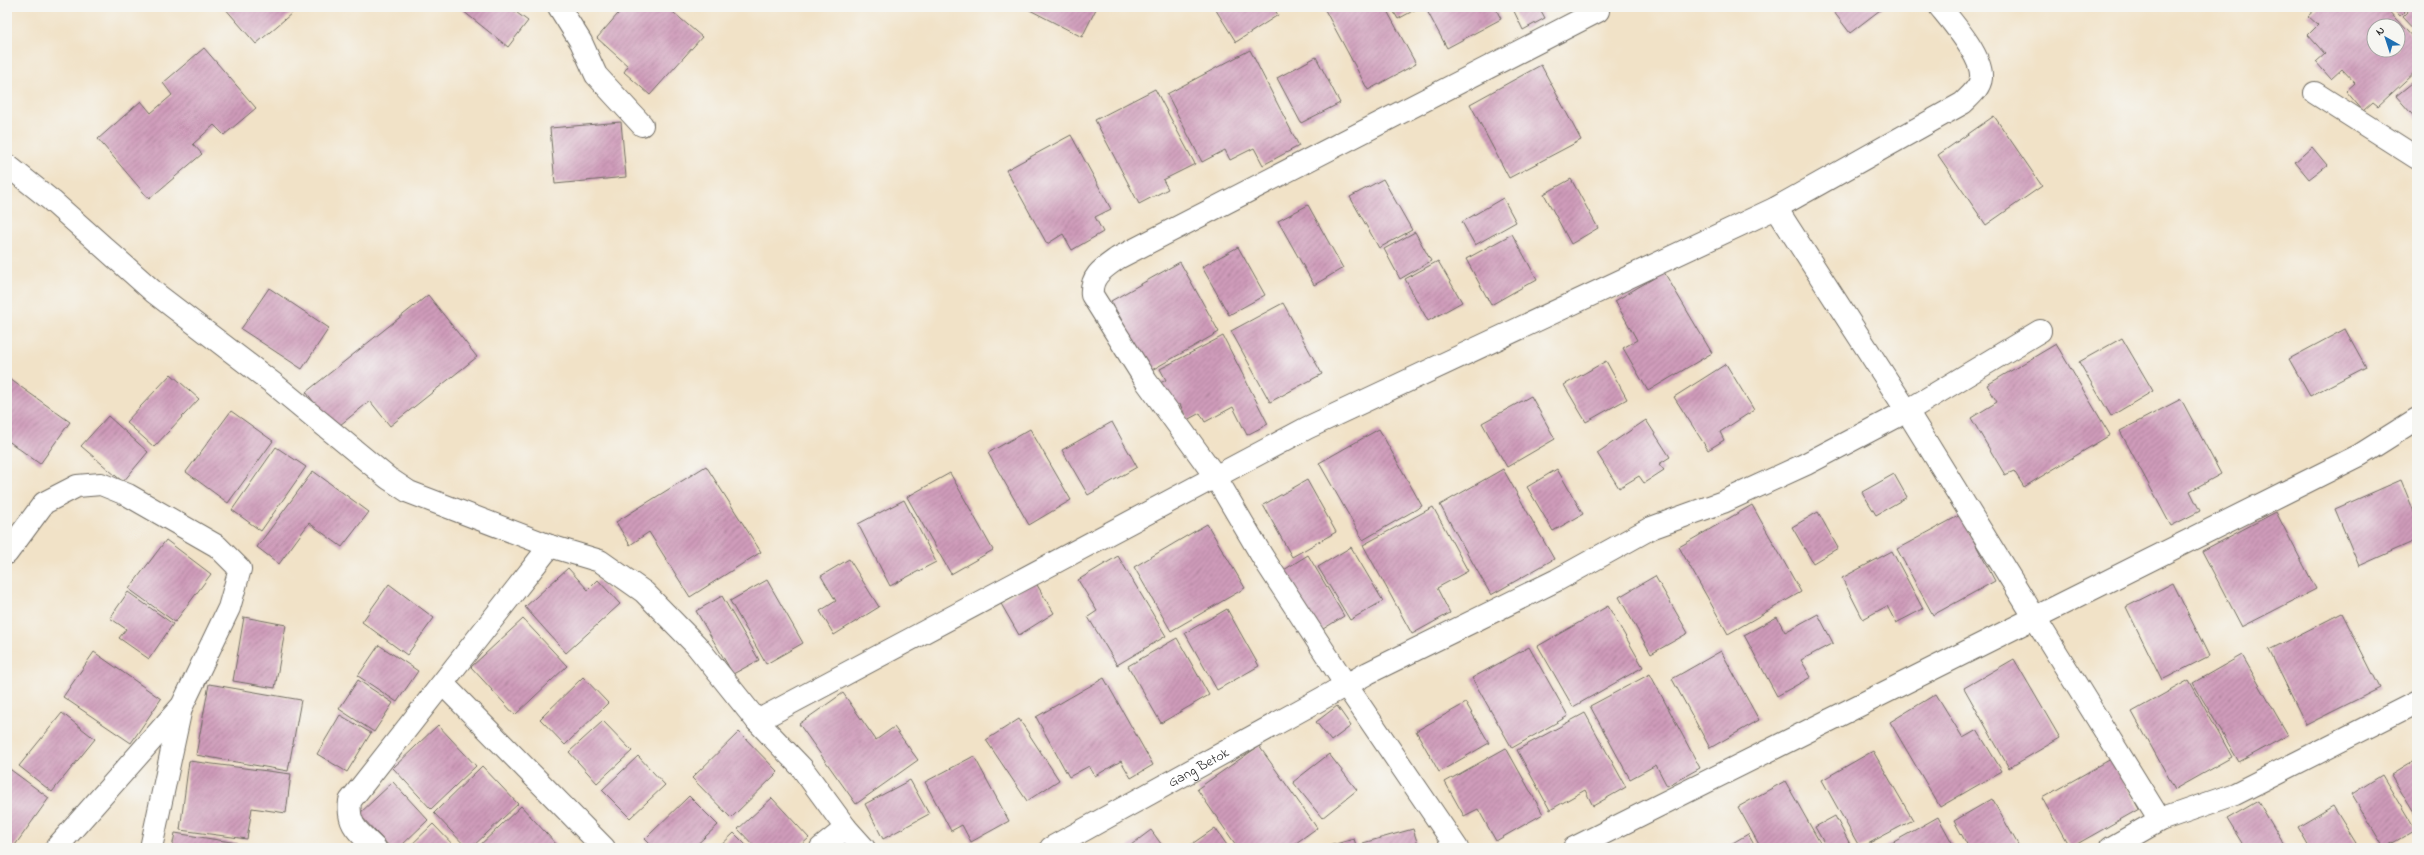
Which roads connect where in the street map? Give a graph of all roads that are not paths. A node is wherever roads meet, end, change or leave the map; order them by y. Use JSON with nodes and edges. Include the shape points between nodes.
{"nodes":[{"id":1,"x":560,"y":7,"type":"edge"},
{"id":2,"x":1940,"y":7,"type":"edge"},
{"id":3,"x":1598,"y":11,"type":"dead end"},
{"id":4,"x":2315,"y":93,"type":"dead end"},
{"id":5,"x":642,"y":125,"type":"dead end"},
{"id":6,"x":2417,"y":158,"type":"edge"},
{"id":7,"x":7,"y":165,"type":"edge"},
{"id":8,"x":1776,"y":208,"type":"junction"},
{"id":9,"x":2040,"y":332,"type":"dead end"},
{"id":10,"x":1907,"y":412,"type":"junction"},
{"id":11,"x":2417,"y":419,"type":"edge"},
{"id":12,"x":1215,"y":476,"type":"junction"},
{"id":13,"x":550,"y":546,"type":"junction"},
{"id":14,"x":7,"y":553,"type":"edge"},
{"id":15,"x":2035,"y":618,"type":"junction"},
{"id":16,"x":443,"y":684,"type":"junction"},
{"id":17,"x":1346,"y":685,"type":"junction"},
{"id":18,"x":2417,"y":702,"type":"edge"},
{"id":19,"x":181,"y":708,"type":"junction"},
{"id":20,"x":757,"y":721,"type":"junction"},
{"id":21,"x":2160,"y":820,"type":"junction"},
{"id":22,"x":846,"y":828,"type":"junction"},
{"id":23,"x":56,"y":848,"type":"edge"},
{"id":24,"x":151,"y":848,"type":"edge"},
{"id":25,"x":375,"y":848,"type":"edge"},
{"id":26,"x":604,"y":848,"type":"edge"},
{"id":27,"x":821,"y":848,"type":"edge"},
{"id":28,"x":864,"y":848,"type":"edge"},
{"id":29,"x":1051,"y":848,"type":"edge"},
{"id":30,"x":1457,"y":848,"type":"edge"},
{"id":31,"x":1574,"y":848,"type":"edge"},
{"id":32,"x":2111,"y":848,"type":"edge"}],
"edges":[{"from":1,"to":5,"type":"street","via":[[581,42],[596,75]]},
{"from":2,"to":8,"type":"street","via":[[1960,32],[1979,64],[1981,78],[1978,86],[1963,103]]},
{"from":3,"to":12,"type":"street","via":[[1118,258],[1093,278],[1092,295],[1146,381]]},
{"from":4,"to":6,"type":"street"},
{"from":7,"to":13,"type":"street","via":[[52,201],[155,293],[274,384],[388,478],[409,492]]},
{"from":8,"to":10,"type":"street"},
{"from":8,"to":12,"type":"street","via":[[1432,368]]},
{"from":9,"to":10,"type":"street","name":"Gang Betok"},
{"from":10,"to":15,"type":"street"},
{"from":10,"to":17,"type":"street","name":"Gang Betok","via":[[1806,464],[1723,502],[1652,528],[1557,580]]},
{"from":11,"to":15,"type":"street","via":[[2360,455]]},
{"from":12,"to":17,"type":"street","via":[[1262,556]]},
{"from":12,"to":20,"type":"street"},
{"from":13,"to":16,"type":"street"},
{"from":13,"to":20,"type":"street","via":[[600,562],[644,592],[696,645]]},
{"from":14,"to":19,"type":"street","via":[[44,503],[78,486],[101,484],[128,495],[217,546],[232,558],[240,569],[229,608]]},
{"from":15,"to":21,"type":"street"},
{"from":15,"to":31,"type":"street"},
{"from":16,"to":25,"type":"street","via":[[350,801],[348,815],[354,827]]},
{"from":16,"to":26,"type":"street"},
{"from":17,"to":29,"type":"street","name":"Gang Betok"},
{"from":17,"to":30,"type":"street","via":[[1404,774]]},
{"from":18,"to":21,"type":"street","via":[[2235,794]]},
{"from":19,"to":23,"type":"street"},
{"from":19,"to":24,"type":"street"},
{"from":20,"to":22,"type":"street","via":[[802,768]]},
{"from":21,"to":32,"type":"street"},
{"from":22,"to":27,"type":"street"},
{"from":22,"to":28,"type":"street"}]}
